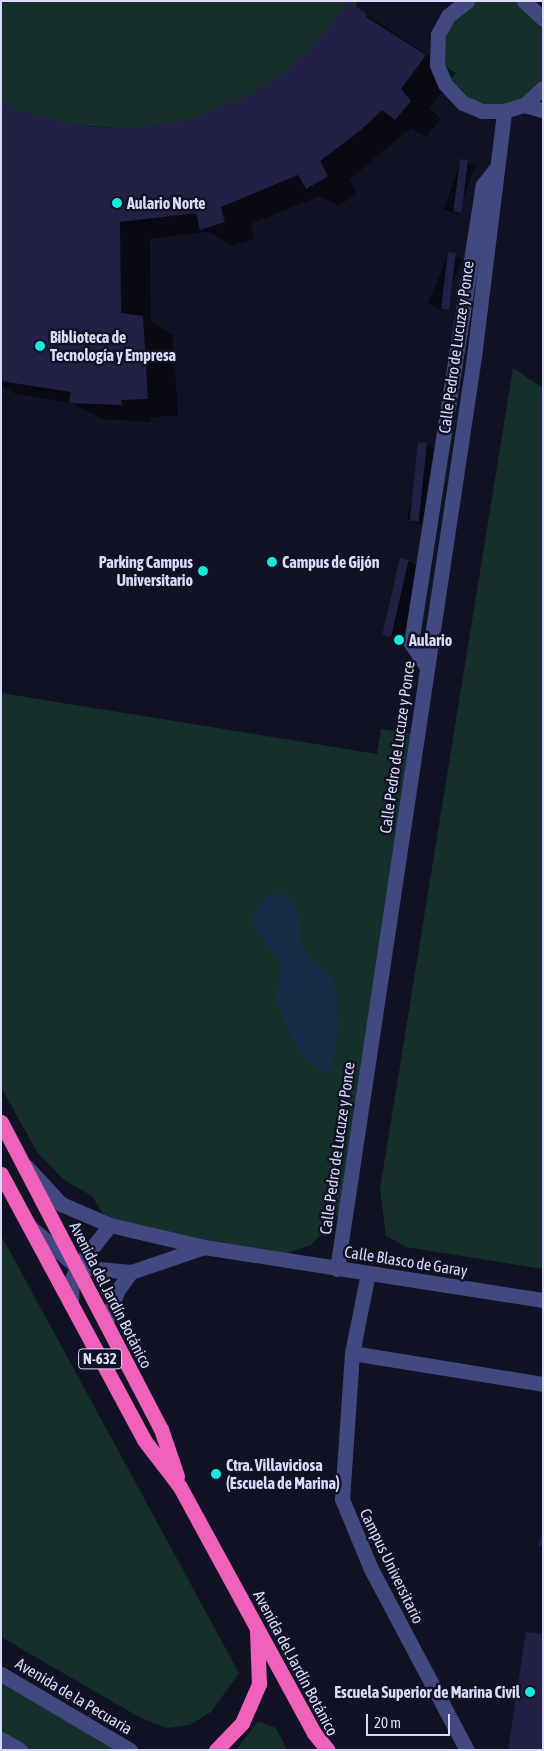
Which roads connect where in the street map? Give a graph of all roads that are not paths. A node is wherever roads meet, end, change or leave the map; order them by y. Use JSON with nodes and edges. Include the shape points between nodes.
{"nodes":[{"id":1,"x":467,"y":1,"type":"edge"},
{"id":2,"x":527,"y":2,"type":"edge"},
{"id":3,"x":543,"y":19,"type":"edge"},
{"id":4,"x":543,"y":88,"type":"edge"},
{"id":5,"x":524,"y":105,"type":"junction"},
{"id":6,"x":543,"y":110,"type":"edge"},
{"id":7,"x":504,"y":111,"type":"junction"},
{"id":8,"x":1,"y":1122,"type":"edge"},
{"id":9,"x":23,"y":1162,"type":"junction"},
{"id":10,"x":1,"y":1174,"type":"edge"},
{"id":11,"x":110,"y":1225,"type":"junction"},
{"id":12,"x":29,"y":1226,"type":"junction"},
{"id":13,"x":204,"y":1247,"type":"junction"},
{"id":14,"x":77,"y":1267,"type":"junction"},
{"id":15,"x":337,"y":1269,"type":"junction"},
{"id":16,"x":131,"y":1272,"type":"junction"},
{"id":17,"x":368,"y":1273,"type":"junction"},
{"id":18,"x":543,"y":1300,"type":"edge"},
{"id":19,"x":70,"y":1304,"type":"junction"},
{"id":20,"x":106,"y":1322,"type":"junction"},
{"id":21,"x":352,"y":1353,"type":"junction"},
{"id":22,"x":543,"y":1384,"type":"edge"},
{"id":23,"x":180,"y":1487,"type":"junction"},
{"id":24,"x":257,"y":1627,"type":"junction"},
{"id":25,"x":1,"y":1674,"type":"edge"},
{"id":26,"x":314,"y":1733,"type":"junction"},
{"id":27,"x":1,"y":1739,"type":"edge"},
{"id":28,"x":214,"y":1749,"type":"edge"},
{"id":29,"x":20,"y":1750,"type":"edge"},
{"id":30,"x":131,"y":1750,"type":"edge"},
{"id":31,"x":323,"y":1750,"type":"edge"},
{"id":32,"x":328,"y":1750,"type":"edge"},
{"id":33,"x":467,"y":1750,"type":"edge"}],
"edges":[{"from":1,"to":7,"type":"street","via":[[448,16],[438,34],[437,65],[445,84],[463,103],[482,110]]},
{"from":2,"to":3,"type":"street"},
{"from":4,"to":5,"type":"street"},
{"from":5,"to":6,"type":"street"},
{"from":5,"to":7,"type":"street"},
{"from":7,"to":15,"type":"street","name":"Calle Pedro de Lucuze y Ponce","via":[[473,367]]},
{"from":8,"to":9,"type":"highway","name":"Avenida del Jardín Botánico","number":"N-632"},
{"from":9,"to":11,"type":"street","name":"Calle Blasco de Garay","via":[[61,1204]]},
{"from":9,"to":14,"type":"highway","name":"Avenida del Jardín Botánico","number":"N-632"},
{"from":10,"to":12,"type":"highway","name":"Avenida del Jardín Botánico","number":"N-632"},
{"from":11,"to":13,"type":"street","name":"Calle Blasco de Garay"},
{"from":11,"to":14,"type":"street"},
{"from":12,"to":14,"type":"street"},
{"from":12,"to":19,"type":"highway","name":"Avenida del Jardín Botánico","number":"N-632"},
{"from":13,"to":15,"type":"street","name":"Calle Blasco de Garay"},
{"from":13,"to":16,"type":"street","name":"Calle Blasco de Garay"},
{"from":14,"to":16,"type":"street","name":"Calle Blasco de Garay"},
{"from":14,"to":19,"type":"street","via":[[72,1279]]},
{"from":14,"to":20,"type":"highway","name":"Avenida del Jardín Botánico","number":"N-632"},
{"from":15,"to":17,"type":"street","name":"Calle Blasco de Garay"},
{"from":16,"to":20,"type":"street","via":[[117,1291]]},
{"from":17,"to":18,"type":"street","name":"Calle Blasco de Garay"},
{"from":17,"to":21,"type":"street","name":"Campus Universitario"},
{"from":19,"to":23,"type":"highway","name":"Avenida del Jardín Botánico","number":"N-632","via":[[144,1440]]},
{"from":20,"to":23,"type":"highway","name":"Avenida del Jardín Botánico","number":"N-632","via":[[161,1429]]},
{"from":21,"to":22,"type":"street"},
{"from":21,"to":33,"type":"street","name":"Campus Universitario","via":[[342,1499],[371,1569]]},
{"from":23,"to":24,"type":"highway","name":"Avenida del Jardín Botánico","number":"N-632"},
{"from":24,"to":26,"type":"highway","name":"Avenida del Jardín Botánico","number":"N-632"},
{"from":24,"to":28,"type":"highway","number":"N-632","via":[[259,1684],[242,1722]]},
{"from":25,"to":30,"type":"street","name":"Avenida de la Pecuaria"},
{"from":26,"to":31,"type":"street","name":"Avenida del Jardín Botánico"},
{"from":26,"to":32,"type":"highway","number":"N-632"},
{"from":27,"to":29,"type":"street"}]}
